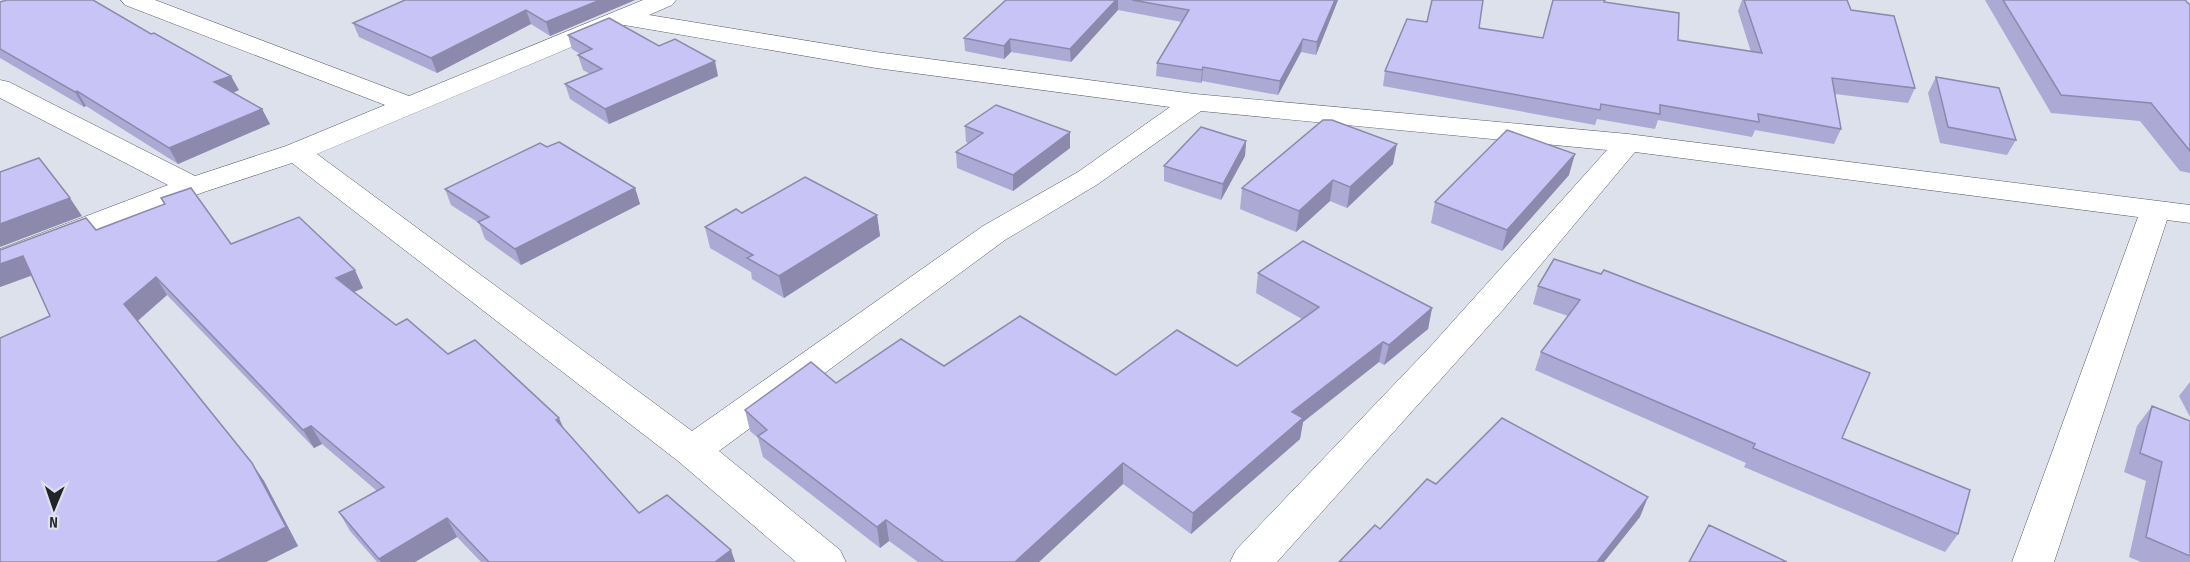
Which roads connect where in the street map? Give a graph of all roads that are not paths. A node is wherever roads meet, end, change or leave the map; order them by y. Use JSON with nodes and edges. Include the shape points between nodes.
{"nodes":[{"id":1,"x":133,"y":0,"type":"edge"},
{"id":2,"x":664,"y":0,"type":"edge"},
{"id":3,"x":625,"y":18,"type":"junction"},
{"id":4,"x":0,"y":88,"type":"edge"},
{"id":5,"x":1194,"y":102,"type":"junction"},
{"id":6,"x":411,"y":106,"type":"junction"},
{"id":7,"x":1628,"y":143,"type":"junction"},
{"id":8,"x":296,"y":152,"type":"junction"},
{"id":9,"x":193,"y":186,"type":"junction"},
{"id":10,"x":2173,"y":212,"type":"edge"},
{"id":11,"x":0,"y":260,"type":"edge"},
{"id":12,"x":692,"y":451,"type":"junction"},
{"id":13,"x":825,"y":562,"type":"edge"},
{"id":14,"x":1251,"y":562,"type":"edge"},
{"id":15,"x":2033,"y":562,"type":"edge"}],
"edges":[{"from":1,"to":6,"type":"street"},
{"from":2,"to":3,"type":"street"},
{"from":3,"to":5,"type":"street","via":[[876,60]]},
{"from":3,"to":6,"type":"street"},
{"from":4,"to":9,"type":"street"},
{"from":5,"to":7,"type":"street"},
{"from":5,"to":12,"type":"street","via":[[1089,178],[994,233]]},
{"from":6,"to":8,"type":"street"},
{"from":7,"to":10,"type":"street"},
{"from":7,"to":14,"type":"street","via":[[1535,255]]},
{"from":8,"to":9,"type":"street"},
{"from":8,"to":12,"type":"street"},
{"from":9,"to":11,"type":"street"},
{"from":10,"to":15,"type":"street"},
{"from":12,"to":13,"type":"street"}]}
